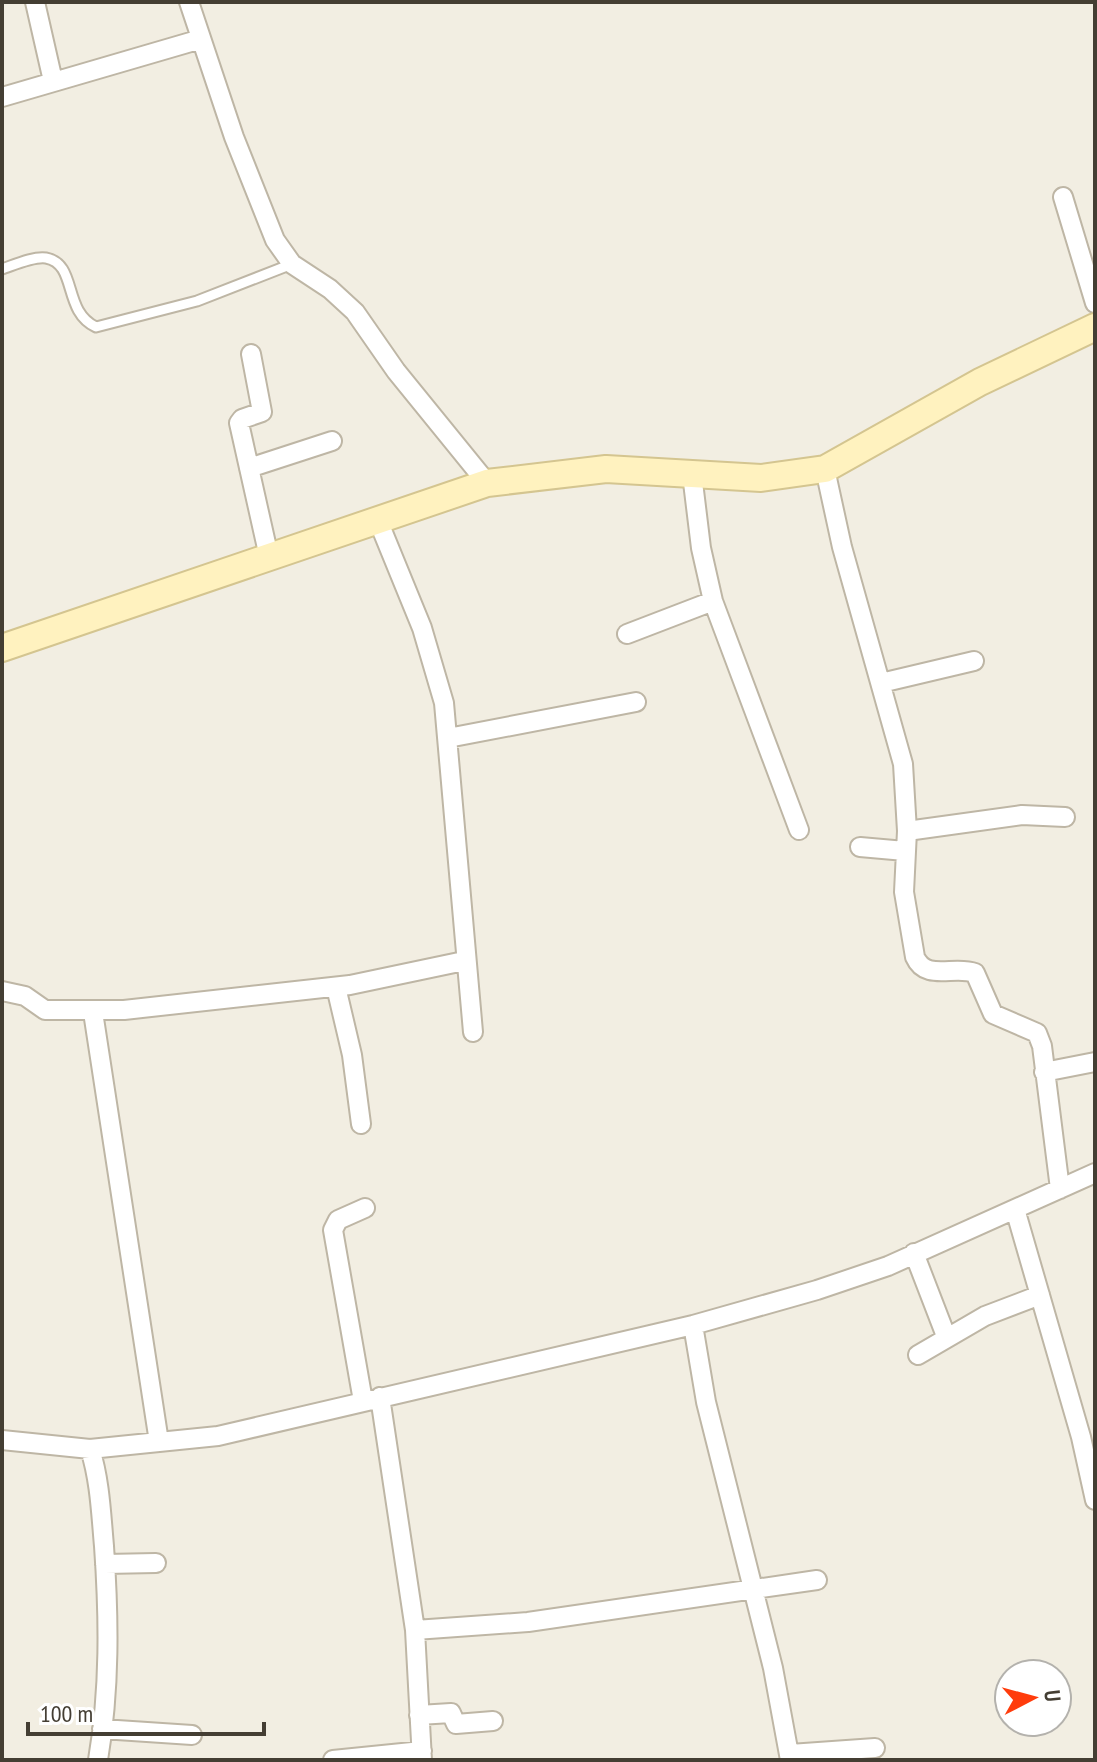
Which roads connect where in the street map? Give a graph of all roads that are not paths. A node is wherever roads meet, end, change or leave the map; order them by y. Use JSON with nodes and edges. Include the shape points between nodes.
{"nodes":[{"id":1,"x":35,"y":2,"type":"edge"},
{"id":2,"x":189,"y":2,"type":"edge"},
{"id":3,"x":201,"y":39,"type":"junction"},
{"id":4,"x":53,"y":81,"type":"junction"},
{"id":5,"x":2,"y":97,"type":"edge"},
{"id":6,"x":1063,"y":197,"type":"dead end"},
{"id":7,"x":292,"y":264,"type":"junction"},
{"id":8,"x":2,"y":269,"type":"edge"},
{"id":9,"x":1095,"y":303,"type":"edge"},
{"id":10,"x":1095,"y":327,"type":"edge"},
{"id":11,"x":251,"y":354,"type":"dead end"},
{"id":12,"x":332,"y":441,"type":"dead end"},
{"id":13,"x":249,"y":468,"type":"junction"},
{"id":14,"x":825,"y":469,"type":"junction"},
{"id":15,"x":692,"y":474,"type":"junction"},
{"id":16,"x":487,"y":483,"type":"junction"},
{"id":17,"x":377,"y":518,"type":"junction"},
{"id":18,"x":269,"y":557,"type":"junction"},
{"id":19,"x":713,"y":601,"type":"junction"},
{"id":20,"x":627,"y":634,"type":"dead end"},
{"id":21,"x":2,"y":648,"type":"edge"},
{"id":22,"x":974,"y":661,"type":"dead end"},
{"id":23,"x":881,"y":683,"type":"junction"},
{"id":24,"x":636,"y":702,"type":"dead end"},
{"id":25,"x":448,"y":738,"type":"junction"},
{"id":26,"x":1065,"y":817,"type":"dead end"},
{"id":27,"x":799,"y":830,"type":"dead end"},
{"id":28,"x":907,"y":831,"type":"junction"},
{"id":29,"x":860,"y":847,"type":"dead end"},
{"id":30,"x":905,"y":851,"type":"junction"},
{"id":31,"x":464,"y":961,"type":"junction"},
{"id":32,"x":336,"y":987,"type":"junction"},
{"id":33,"x":2,"y":991,"type":"edge"},
{"id":34,"x":93,"y":1012,"type":"junction"},
{"id":35,"x":473,"y":1032,"type":"dead end"},
{"id":36,"x":1095,"y":1062,"type":"edge"},
{"id":37,"x":1044,"y":1072,"type":"junction"},
{"id":38,"x":361,"y":1124,"type":"dead end"},
{"id":39,"x":1095,"y":1173,"type":"edge"},
{"id":40,"x":1060,"y":1189,"type":"junction"},
{"id":41,"x":365,"y":1208,"type":"dead end"},
{"id":42,"x":1015,"y":1209,"type":"junction"},
{"id":43,"x":914,"y":1253,"type":"junction"},
{"id":44,"x":1040,"y":1295,"type":"junction"},
{"id":45,"x":693,"y":1325,"type":"junction"},
{"id":46,"x":946,"y":1336,"type":"junction"},
{"id":47,"x":918,"y":1355,"type":"dead end"},
{"id":48,"x":371,"y":1399,"type":"junction"},
{"id":49,"x":2,"y":1440,"type":"edge"},
{"id":50,"x":159,"y":1442,"type":"junction"},
{"id":51,"x":90,"y":1449,"type":"junction"},
{"id":52,"x":1095,"y":1500,"type":"edge"},
{"id":53,"x":156,"y":1563,"type":"dead end"},
{"id":54,"x":105,"y":1564,"type":"junction"},
{"id":55,"x":817,"y":1580,"type":"dead end"},
{"id":56,"x":753,"y":1587,"type":"junction"},
{"id":57,"x":415,"y":1630,"type":"junction"},
{"id":58,"x":419,"y":1715,"type":"junction"},
{"id":59,"x":493,"y":1721,"type":"dead end"},
{"id":60,"x":102,"y":1729,"type":"junction"},
{"id":61,"x":192,"y":1735,"type":"dead end"},
{"id":62,"x":875,"y":1748,"type":"dead end"},
{"id":63,"x":422,"y":1755,"type":"edge"},
{"id":64,"x":790,"y":1757,"type":"edge"},
{"id":65,"x":98,"y":1760,"type":"edge"},
{"id":66,"x":333,"y":1760,"type":"edge"}],
"edges":[{"from":1,"to":4,"type":"street"},
{"from":2,"to":3,"type":"street"},
{"from":3,"to":4,"type":"street"},
{"from":3,"to":7,"type":"street","via":[[275,240]]},
{"from":4,"to":5,"type":"street"},
{"from":6,"to":9,"type":"street"},
{"from":7,"to":8,"type":"lane","via":[[197,301],[96,327],[81,320],[70,281],[51,260],[43,257]]},
{"from":7,"to":16,"type":"street","via":[[355,312]]},
{"from":10,"to":14,"type":"main road","via":[[980,382]]},
{"from":11,"to":13,"type":"street","via":[[262,412],[239,423]]},
{"from":12,"to":13,"type":"street"},
{"from":13,"to":18,"type":"street"},
{"from":14,"to":15,"type":"main road","via":[[784,477]]},
{"from":14,"to":23,"type":"street"},
{"from":15,"to":16,"type":"main road","via":[[606,469]]},
{"from":15,"to":19,"type":"street"},
{"from":16,"to":17,"type":"main road"},
{"from":17,"to":18,"type":"main road"},
{"from":17,"to":25,"type":"street","via":[[438,672]]},
{"from":18,"to":21,"type":"main road"},
{"from":19,"to":20,"type":"street"},
{"from":19,"to":27,"type":"street"},
{"from":22,"to":23,"type":"street"},
{"from":23,"to":28,"type":"street","via":[[903,764]]},
{"from":24,"to":25,"type":"street"},
{"from":25,"to":31,"type":"street"},
{"from":26,"to":28,"type":"street","via":[[1022,815]]},
{"from":28,"to":30,"type":"street"},
{"from":29,"to":30,"type":"street"},
{"from":30,"to":37,"type":"street","via":[[904,892],[919,965],[975,973],[993,1014],[1037,1033]]},
{"from":31,"to":32,"type":"street"},
{"from":31,"to":35,"type":"street"},
{"from":32,"to":34,"type":"street"},
{"from":32,"to":38,"type":"street"},
{"from":33,"to":34,"type":"street","via":[[25,996],[45,1010]]},
{"from":34,"to":50,"type":"street"},
{"from":36,"to":37,"type":"street"},
{"from":37,"to":40,"type":"street"},
{"from":39,"to":40,"type":"street"},
{"from":40,"to":42,"type":"street"},
{"from":41,"to":48,"type":"street","via":[[338,1220],[333,1230]]},
{"from":42,"to":43,"type":"street"},
{"from":42,"to":44,"type":"street"},
{"from":43,"to":45,"type":"street","via":[[817,1290]]},
{"from":43,"to":46,"type":"street"},
{"from":44,"to":46,"type":"street"},
{"from":44,"to":52,"type":"street"},
{"from":45,"to":48,"type":"street"},
{"from":45,"to":56,"type":"street","via":[[706,1402]]},
{"from":46,"to":47,"type":"street"},
{"from":48,"to":50,"type":"street","via":[[218,1436]]},
{"from":48,"to":57,"type":"street"},
{"from":49,"to":51,"type":"street"},
{"from":50,"to":51,"type":"street"},
{"from":51,"to":54,"type":"street","via":[[98,1474]]},
{"from":53,"to":54,"type":"street"},
{"from":54,"to":60,"type":"street","via":[[108,1661]]},
{"from":55,"to":56,"type":"street"},
{"from":56,"to":57,"type":"street","via":[[528,1622]]},
{"from":56,"to":64,"type":"street"},
{"from":57,"to":58,"type":"street"},
{"from":58,"to":59,"type":"street","via":[[451,1713],[456,1724]]},
{"from":58,"to":63,"type":"street"},
{"from":60,"to":61,"type":"street"},
{"from":60,"to":65,"type":"street"},
{"from":62,"to":64,"type":"street"},
{"from":63,"to":66,"type":"street"}]}
